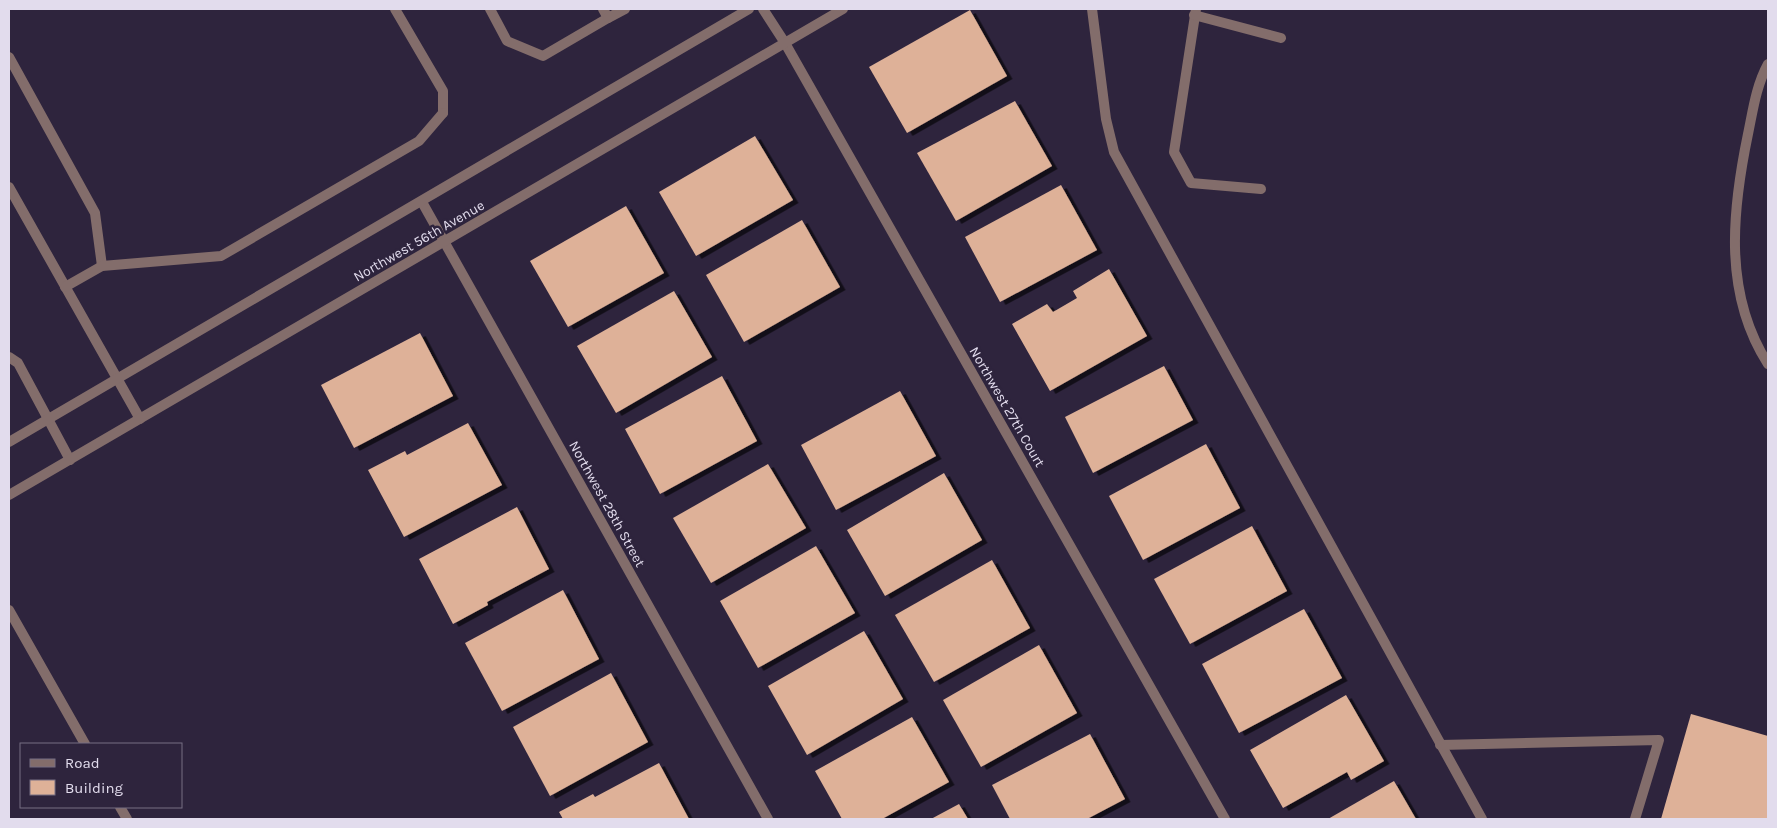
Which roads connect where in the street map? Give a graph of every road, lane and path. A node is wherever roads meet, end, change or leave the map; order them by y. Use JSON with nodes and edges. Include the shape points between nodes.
{"nodes":[{"id":1,"x":395,"y":9,"type":"edge"},
{"id":2,"x":490,"y":9,"type":"edge"},
{"id":3,"x":602,"y":9,"type":"edge"},
{"id":4,"x":625,"y":9,"type":"edge"},
{"id":5,"x":749,"y":9,"type":"edge"},
{"id":6,"x":763,"y":9,"type":"edge"},
{"id":7,"x":843,"y":9,"type":"edge"},
{"id":8,"x":1092,"y":9,"type":"edge"},
{"id":9,"x":1195,"y":12,"type":"edge"},
{"id":10,"x":608,"y":18,"type":"junction"},
{"id":11,"x":1281,"y":38,"type":"dead end"},
{"id":12,"x":785,"y":43,"type":"junction"},
{"id":13,"x":9,"y":57,"type":"edge"},
{"id":14,"x":1768,"y":64,"type":"edge"},
{"id":15,"x":9,"y":187,"type":"edge"},
{"id":16,"x":1261,"y":189,"type":"dead end"},
{"id":17,"x":422,"y":202,"type":"junction"},
{"id":18,"x":444,"y":242,"type":"junction"},
{"id":19,"x":102,"y":266,"type":"junction"},
{"id":20,"x":65,"y":288,"type":"junction"},
{"id":21,"x":9,"y":357,"type":"edge"},
{"id":22,"x":1768,"y":364,"type":"edge"},
{"id":23,"x":116,"y":379,"type":"junction"},
{"id":24,"x":48,"y":419,"type":"junction"},
{"id":25,"x":140,"y":420,"type":"junction"},
{"id":26,"x":9,"y":442,"type":"edge"},
{"id":27,"x":70,"y":460,"type":"junction"},
{"id":28,"x":9,"y":495,"type":"edge"},
{"id":29,"x":9,"y":610,"type":"edge"},
{"id":30,"x":83,"y":743,"type":"edge"},
{"id":31,"x":1440,"y":745,"type":"junction"},
{"id":32,"x":121,"y":808,"type":"edge"},
{"id":33,"x":127,"y":819,"type":"edge"},
{"id":34,"x":768,"y":819,"type":"edge"},
{"id":35,"x":1225,"y":819,"type":"edge"},
{"id":36,"x":1482,"y":819,"type":"edge"},
{"id":37,"x":1634,"y":819,"type":"edge"}],
"edges":[{"from":1,"to":19,"type":"street","via":[[443,90],[443,113],[419,141],[221,256]]},
{"from":2,"to":10,"type":"street","via":[[507,41],[543,56]]},
{"from":3,"to":10,"type":"street"},
{"from":4,"to":10,"type":"street"},
{"from":5,"to":17,"type":"street"},
{"from":6,"to":12,"type":"street","name":"Northwest 27th Court"},
{"from":7,"to":12,"type":"street","name":"Northwest 56th Avenue"},
{"from":8,"to":31,"type":"street","via":[[1106,119],[1114,152]]},
{"from":9,"to":11,"type":"street"},
{"from":9,"to":16,"type":"street","via":[[1174,152],[1191,183]]},
{"from":12,"to":18,"type":"street","name":"Northwest 56th Avenue"},
{"from":12,"to":35,"type":"street","name":"Northwest 27th Court"},
{"from":13,"to":19,"type":"street","via":[[95,213]]},
{"from":14,"to":22,"type":"street","via":[[1759,82],[1738,180],[1734,221],[1741,305]]},
{"from":15,"to":20,"type":"street"},
{"from":17,"to":18,"type":"street","name":"Northwest 28th Street"},
{"from":17,"to":23,"type":"street"},
{"from":18,"to":25,"type":"street","name":"Northwest 56th Avenue"},
{"from":18,"to":34,"type":"street","name":"Northwest 28th Street"},
{"from":19,"to":20,"type":"street"},
{"from":20,"to":23,"type":"street"},
{"from":21,"to":24,"type":"street","via":[[18,363]]},
{"from":23,"to":24,"type":"street"},
{"from":23,"to":25,"type":"street"},
{"from":24,"to":26,"type":"street"},
{"from":24,"to":27,"type":"street"},
{"from":25,"to":27,"type":"street","name":"Northwest 56th Avenue"},
{"from":27,"to":28,"type":"street","name":"Northwest 56th Avenue"},
{"from":29,"to":30,"type":"street"},
{"from":31,"to":36,"type":"street"},
{"from":31,"to":37,"type":"street","via":[[1659,740]]},
{"from":32,"to":33,"type":"street"}]}
